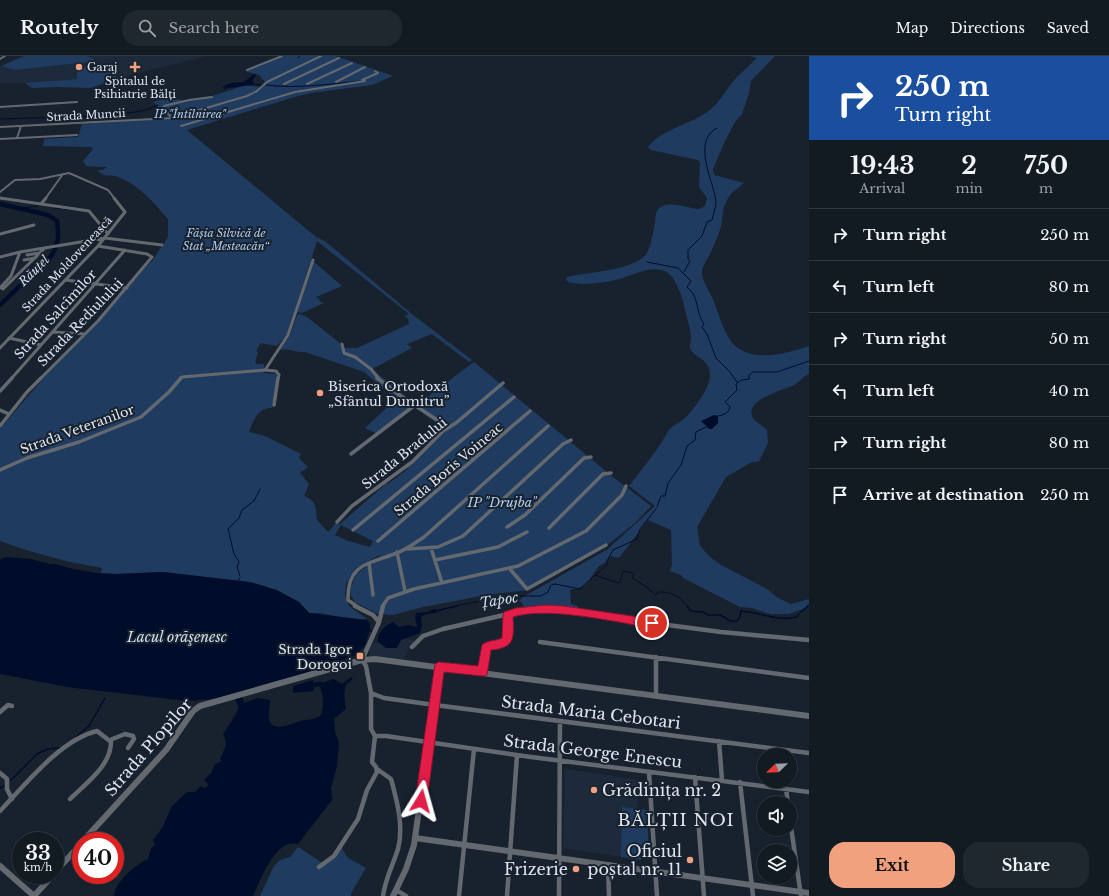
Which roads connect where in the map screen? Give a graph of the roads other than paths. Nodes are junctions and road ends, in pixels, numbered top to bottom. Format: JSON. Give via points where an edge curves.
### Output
{"nodes":[{"id":1,"x":5,"y":56,"type":"edge"},
{"id":2,"x":282,"y":56,"type":"edge"},
{"id":3,"x":321,"y":56,"type":"edge"},
{"id":4,"x":339,"y":58,"type":"dead end"},
{"id":5,"x":0,"y":59,"type":"edge"},
{"id":6,"x":352,"y":62,"type":"dead end"},
{"id":7,"x":365,"y":67,"type":"dead end"},
{"id":8,"x":247,"y":70,"type":"dead end"},
{"id":9,"x":375,"y":71,"type":"dead end"},
{"id":10,"x":336,"y":82,"type":"dead end"},
{"id":11,"x":284,"y":84,"type":"dead end"},
{"id":12,"x":307,"y":84,"type":"dead end"},
{"id":13,"x":212,"y":97,"type":"dead end"},
{"id":14,"x":77,"y":102,"type":"dead end"},
{"id":15,"x":0,"y":107,"type":"edge"},
{"id":16,"x":172,"y":118,"type":"junction"},
{"id":17,"x":21,"y":126,"type":"junction"},
{"id":18,"x":181,"y":126,"type":"dead end"},
{"id":19,"x":0,"y":127,"type":"edge"},
{"id":20,"x":77,"y":135,"type":"dead end"},
{"id":21,"x":17,"y":138,"type":"junction"},
{"id":22,"x":0,"y":139,"type":"edge"},
{"id":23,"x":63,"y":174,"type":"junction"},
{"id":24,"x":0,"y":192,"type":"edge"},
{"id":25,"x":0,"y":198,"type":"edge"},
{"id":26,"x":41,"y":204,"type":"junction"},
{"id":27,"x":34,"y":225,"type":"dead end"},
{"id":28,"x":0,"y":234,"type":"edge"},
{"id":29,"x":108,"y":234,"type":"junction"},
{"id":30,"x":104,"y":238,"type":"junction"},
{"id":31,"x":162,"y":245,"type":"dead end"},
{"id":32,"x":98,"y":246,"type":"junction"},
{"id":33,"x":45,"y":248,"type":"junction"},
{"id":34,"x":125,"y":250,"type":"junction"},
{"id":35,"x":20,"y":252,"type":"junction"},
{"id":36,"x":40,"y":253,"type":"junction"},
{"id":37,"x":27,"y":255,"type":"dead end"},
{"id":38,"x":0,"y":257,"type":"edge"},
{"id":39,"x":36,"y":258,"type":"junction"},
{"id":40,"x":24,"y":260,"type":"dead end"},
{"id":41,"x":312,"y":260,"type":"dead end"},
{"id":42,"x":66,"y":280,"type":"junction"},
{"id":43,"x":96,"y":284,"type":"junction"},
{"id":44,"x":127,"y":288,"type":"junction"},
{"id":45,"x":2,"y":289,"type":"edge"},
{"id":46,"x":53,"y":332,"type":"junction"},
{"id":47,"x":85,"y":334,"type":"junction"},
{"id":48,"x":9,"y":338,"type":"junction"},
{"id":49,"x":342,"y":344,"type":"dead end"},
{"id":50,"x":41,"y":345,"type":"junction"},
{"id":51,"x":0,"y":348,"type":"edge"},
{"id":52,"x":265,"y":370,"type":"junction"},
{"id":53,"x":503,"y":383,"type":"dead end"},
{"id":54,"x":0,"y":391,"type":"edge"},
{"id":55,"x":514,"y":396,"type":"dead end"},
{"id":56,"x":274,"y":405,"type":"dead end"},
{"id":57,"x":414,"y":405,"type":"junction"},
{"id":58,"x":0,"y":410,"type":"edge"},
{"id":59,"x":530,"y":411,"type":"dead end"},
{"id":60,"x":9,"y":414,"type":"junction"},
{"id":61,"x":0,"y":426,"type":"edge"},
{"id":62,"x":548,"y":426,"type":"dead end"},
{"id":63,"x":448,"y":427,"type":"junction"},
{"id":64,"x":571,"y":440,"type":"dead end"},
{"id":65,"x":351,"y":454,"type":"dead end"},
{"id":66,"x":591,"y":457,"type":"dead end"},
{"id":67,"x":0,"y":470,"type":"edge"},
{"id":68,"x":611,"y":474,"type":"dead end"},
{"id":69,"x":626,"y":486,"type":"dead end"},
{"id":70,"x":338,"y":522,"type":"dead end"},
{"id":71,"x":507,"y":527,"type":"dead end"},
{"id":72,"x":549,"y":528,"type":"dead end"},
{"id":73,"x":353,"y":530,"type":"dead end"},
{"id":74,"x":527,"y":532,"type":"dead end"},
{"id":75,"x":378,"y":541,"type":"dead end"},
{"id":76,"x":606,"y":545,"type":"dead end"},
{"id":77,"x":431,"y":548,"type":"junction"},
{"id":78,"x":406,"y":549,"type":"junction"},
{"id":79,"x":397,"y":552,"type":"junction"},
{"id":80,"x":435,"y":560,"type":"junction"},
{"id":81,"x":369,"y":563,"type":"junction"},
{"id":82,"x":510,"y":569,"type":"junction"},
{"id":83,"x":442,"y":583,"type":"junction"},
{"id":84,"x":406,"y":591,"type":"junction"},
{"id":85,"x":373,"y":595,"type":"dead end"},
{"id":86,"x":508,"y":615,"type":"junction"},
{"id":87,"x":379,"y":622,"type":"junction"},
{"id":88,"x":809,"y":640,"type":"edge"},
{"id":89,"x":540,"y":642,"type":"dead end"},
{"id":90,"x":412,"y":647,"type":"dead end"},
{"id":91,"x":656,"y":657,"type":"junction"},
{"id":92,"x":362,"y":660,"type":"junction"},
{"id":93,"x":439,"y":667,"type":"junction"},
{"id":94,"x":483,"y":672,"type":"junction"},
{"id":95,"x":809,"y":678,"type":"edge"},
{"id":96,"x":371,"y":693,"type":"junction"},
{"id":97,"x":656,"y":695,"type":"junction"},
{"id":98,"x":434,"y":705,"type":"junction"},
{"id":99,"x":12,"y":706,"type":"dead end"},
{"id":100,"x":0,"y":712,"type":"edge"},
{"id":101,"x":809,"y":716,"type":"edge"},
{"id":102,"x":560,"y":721,"type":"junction"},
{"id":103,"x":375,"y":736,"type":"junction"},
{"id":104,"x":110,"y":740,"type":"junction"},
{"id":105,"x":719,"y":741,"type":"junction"},
{"id":106,"x":430,"y":743,"type":"junction"},
{"id":107,"x":128,"y":748,"type":"dead end"},
{"id":108,"x":474,"y":749,"type":"junction"},
{"id":109,"x":809,"y":753,"type":"edge"},
{"id":110,"x":517,"y":755,"type":"junction"},
{"id":111,"x":560,"y":761,"type":"junction"},
{"id":112,"x":377,"y":769,"type":"junction"},
{"id":113,"x":649,"y":772,"type":"junction"},
{"id":114,"x":0,"y":773,"type":"edge"},
{"id":115,"x":695,"y":777,"type":"junction"},
{"id":116,"x":722,"y":780,"type":"junction"},
{"id":117,"x":740,"y":782,"type":"junction"},
{"id":118,"x":786,"y":789,"type":"junction"},
{"id":119,"x":809,"y":792,"type":"edge"},
{"id":120,"x":787,"y":796,"type":"edge"},
{"id":121,"x":70,"y":798,"type":"dead end"},
{"id":122,"x":12,"y":799,"type":"junction"},
{"id":123,"x":0,"y":811,"type":"edge"},
{"id":124,"x":92,"y":832,"type":"edge"},
{"id":125,"x":792,"y":836,"type":"edge"},
{"id":126,"x":415,"y":838,"type":"junction"},
{"id":127,"x":464,"y":844,"type":"junction"},
{"id":128,"x":510,"y":850,"type":"junction"},
{"id":129,"x":72,"y":854,"type":"edge"},
{"id":130,"x":558,"y":857,"type":"junction"},
{"id":131,"x":64,"y":862,"type":"edge"},
{"id":132,"x":608,"y":865,"type":"junction"},
{"id":133,"x":0,"y":866,"type":"edge"},
{"id":134,"x":319,"y":867,"type":"dead end"},
{"id":135,"x":656,"y":871,"type":"junction"},
{"id":136,"x":702,"y":878,"type":"junction"},
{"id":137,"x":45,"y":884,"type":"edge"},
{"id":138,"x":752,"y":885,"type":"junction"},
{"id":139,"x":396,"y":890,"type":"junction"},
{"id":140,"x":809,"y":893,"type":"edge"},
{"id":141,"x":800,"y":894,"type":"edge"},
{"id":142,"x":34,"y":896,"type":"edge"},
{"id":143,"x":383,"y":896,"type":"edge"},
{"id":144,"x":393,"y":896,"type":"edge"},
{"id":145,"x":406,"y":896,"type":"edge"},
{"id":146,"x":459,"y":896,"type":"edge"},
{"id":147,"x":507,"y":896,"type":"edge"},
{"id":148,"x":559,"y":896,"type":"edge"},
{"id":149,"x":609,"y":896,"type":"edge"},
{"id":150,"x":658,"y":896,"type":"edge"},
{"id":151,"x":704,"y":896,"type":"edge"},
{"id":152,"x":753,"y":896,"type":"edge"}],
"edges":[{"from":1,"to":5,"type":"street"},
{"from":2,"to":8,"type":"street"},
{"from":3,"to":16,"type":"street","name":"Strada Muncii","via":[[267,82],[251,94]]},
{"from":4,"to":11,"type":"street"},
{"from":6,"to":12,"type":"street"},
{"from":7,"to":10,"type":"street"},
{"from":9,"to":18,"type":"street","via":[[378,72],[364,80],[295,92]]},
{"from":13,"to":16,"type":"street","via":[[164,106]]},
{"from":14,"to":15,"type":"street"},
{"from":16,"to":17,"type":"street","name":"Strada Muncii"},
{"from":17,"to":19,"type":"street","name":"Strada Muncii"},
{"from":17,"to":21,"type":"street"},
{"from":20,"to":21,"type":"street"},
{"from":21,"to":22,"type":"street"},
{"from":23,"to":24,"type":"street","name":"Strada Moldovenească","via":[[40,179],[15,180]]},
{"from":23,"to":26,"type":"street"},
{"from":23,"to":29,"type":"street","name":"Strada Moldovenească","via":[[71,174],[102,186],[116,198],[125,214]]},
{"from":25,"to":26,"type":"street"},
{"from":26,"to":29,"type":"street","via":[[90,211]]},
{"from":27,"to":28,"type":"street"},
{"from":29,"to":30,"type":"street","name":"Strada Moldovenească"},
{"from":30,"to":31,"type":"street"},
{"from":30,"to":32,"type":"street","name":"Strada Moldovenească"},
{"from":30,"to":33,"type":"street"},
{"from":32,"to":34,"type":"street","name":"Strada Rediulului"},
{"from":32,"to":42,"type":"street","name":"Strada Moldovenească"},
{"from":33,"to":35,"type":"street"},
{"from":33,"to":36,"type":"street"},
{"from":34,"to":43,"type":"street","name":"Strada Salcîmilor"},
{"from":34,"to":44,"type":"street","name":"Strada Rediulului","via":[[149,254],[152,257]]},
{"from":35,"to":38,"type":"street"},
{"from":35,"to":45,"type":"street","via":[[13,273]]},
{"from":36,"to":37,"type":"street"},
{"from":36,"to":39,"type":"street"},
{"from":39,"to":40,"type":"street"},
{"from":39,"to":45,"type":"street"},
{"from":41,"to":52,"type":"street","via":[[288,335]]},
{"from":42,"to":43,"type":"street"},
{"from":42,"to":48,"type":"street","name":"Strada Moldovenească"},
{"from":43,"to":44,"type":"street"},
{"from":43,"to":46,"type":"street","name":"Strada Salcîmilor"},
{"from":44,"to":47,"type":"street","name":"Strada Rediulului"},
{"from":46,"to":47,"type":"street"},
{"from":46,"to":50,"type":"street","name":"Strada Salcîmilor"},
{"from":47,"to":60,"type":"street","name":"Strada Rediulului","via":[[27,392]]},
{"from":48,"to":50,"type":"street"},
{"from":48,"to":51,"type":"street","name":"Strada Moldovenească"},
{"from":49,"to":57,"type":"street","via":[[344,353],[355,357],[371,369],[376,377]]},
{"from":50,"to":54,"type":"street","name":"Strada Salcîmilor"},
{"from":52,"to":56,"type":"street","via":[[279,374]]},
{"from":52,"to":67,"type":"street","name":"Strada Veteranilor","via":[[182,377],[141,417]]},
{"from":53,"to":63,"type":"street","name":"Strada Bradului"},
{"from":55,"to":73,"type":"street"},
{"from":57,"to":63,"type":"street"},
{"from":57,"to":65,"type":"street"},
{"from":58,"to":60,"type":"street"},
{"from":59,"to":75,"type":"street","name":"Strada Boris Voineac"},
{"from":60,"to":61,"type":"street","name":"Strada Rediulului"},
{"from":62,"to":78,"type":"street","via":[[434,528]]},
{"from":63,"to":70,"type":"street","name":"Strada Bradului","via":[[414,461],[346,511]]},
{"from":64,"to":77,"type":"street","via":[[563,444],[464,536]]},
{"from":66,"to":71,"type":"street","via":[[584,458],[525,515]]},
{"from":68,"to":72,"type":"street","via":[[603,474]]},
{"from":69,"to":82,"type":"street","via":[[622,495],[584,533]]},
{"from":74,"to":80,"type":"street","via":[[498,546]]},
{"from":76,"to":82,"type":"street","via":[[527,589]]},
{"from":77,"to":78,"type":"street"},
{"from":77,"to":80,"type":"street"},
{"from":78,"to":79,"type":"street"},
{"from":79,"to":81,"type":"street"},
{"from":79,"to":84,"type":"street"},
{"from":80,"to":83,"type":"street"},
{"from":81,"to":85,"type":"street"},
{"from":81,"to":87,"type":"street","via":[[353,574],[348,583],[347,595],[352,605],[374,615]]},
{"from":82,"to":83,"type":"street"},
{"from":83,"to":84,"type":"street"},
{"from":84,"to":87,"type":"street","via":[[385,601]]},
{"from":86,"to":88,"type":"street","via":[[532,610],[564,610],[721,632]]},
{"from":86,"to":90,"type":"street","via":[[438,631],[420,638]]},
{"from":86,"to":94,"type":"street","via":[[508,639],[501,644],[487,647]]},
{"from":87,"to":92,"type":"street"},
{"from":89,"to":91,"type":"street"},
{"from":91,"to":95,"type":"street"},
{"from":91,"to":97,"type":"street"},
{"from":92,"to":93,"type":"street","name":"Strada Plopilor","via":[[375,659]]},
{"from":92,"to":96,"type":"street","via":[[366,666]]},
{"from":92,"to":124,"type":"street","name":"Strada Plopilor","via":[[200,706],[193,711],[166,750]]},
{"from":93,"to":94,"type":"street","name":"Strada Plopilor"},
{"from":93,"to":98,"type":"street"},
{"from":94,"to":97,"type":"street","name":"Strada Plopilor"},
{"from":96,"to":98,"type":"street","name":"Strada Maria Cebotari","via":[[384,698]]},
{"from":96,"to":103,"type":"street","via":[[371,729]]},
{"from":97,"to":101,"type":"street","name":"Strada Plopilor"},
{"from":98,"to":102,"type":"street","name":"Strada Maria Cebotari"},
{"from":98,"to":106,"type":"street"},
{"from":99,"to":100,"type":"street"},
{"from":102,"to":105,"type":"street","name":"Strada Maria Cebotari"},
{"from":102,"to":111,"type":"street"},
{"from":103,"to":106,"type":"street","name":"Strada George Enescu"},
{"from":103,"to":112,"type":"street","via":[[372,762]]},
{"from":104,"to":107,"type":"street","via":[[125,734],[133,736],[134,739]]},
{"from":104,"to":121,"type":"street","via":[[112,746],[104,764]]},
{"from":104,"to":122,"type":"street","via":[[95,731],[76,740]]},
{"from":105,"to":109,"type":"street","name":"Strada Maria Cebotari"},
{"from":105,"to":116,"type":"street"},
{"from":106,"to":108,"type":"street","name":"Strada George Enescu"},
{"from":106,"to":126,"type":"street"},
{"from":108,"to":110,"type":"street","name":"Strada George Enescu"},
{"from":108,"to":127,"type":"street"},
{"from":110,"to":111,"type":"street","name":"Strada George Enescu"},
{"from":110,"to":128,"type":"street"},
{"from":111,"to":113,"type":"street","name":"Strada George Enescu"},
{"from":111,"to":130,"type":"street"},
{"from":112,"to":134,"type":"street","via":[[367,790],[360,815],[334,856]]},
{"from":112,"to":143,"type":"street","via":[[391,779],[400,832],[399,844],[384,884]]},
{"from":113,"to":115,"type":"street","name":"Strada George Enescu"},
{"from":113,"to":135,"type":"street"},
{"from":114,"to":122,"type":"street","via":[[7,779],[7,788]]},
{"from":115,"to":116,"type":"street","name":"Strada George Enescu"},
{"from":115,"to":136,"type":"street"},
{"from":116,"to":117,"type":"street","name":"Strada George Enescu"},
{"from":117,"to":118,"type":"street","name":"Strada George Enescu"},
{"from":117,"to":138,"type":"street"},
{"from":118,"to":119,"type":"street","name":"Strada George Enescu"},
{"from":118,"to":120,"type":"street"},
{"from":122,"to":123,"type":"street"},
{"from":125,"to":141,"type":"street"},
{"from":126,"to":127,"type":"street"},
{"from":126,"to":139,"type":"street","via":[[410,860]]},
{"from":127,"to":128,"type":"street"},
{"from":127,"to":146,"type":"street"},
{"from":128,"to":130,"type":"street"},
{"from":128,"to":147,"type":"street"},
{"from":129,"to":131,"type":"street"},
{"from":130,"to":132,"type":"street"},
{"from":130,"to":148,"type":"street"},
{"from":132,"to":135,"type":"street"},
{"from":132,"to":149,"type":"street"},
{"from":133,"to":142,"type":"street"},
{"from":135,"to":136,"type":"street"},
{"from":135,"to":150,"type":"street"},
{"from":136,"to":138,"type":"street"},
{"from":136,"to":151,"type":"street"},
{"from":137,"to":142,"type":"street"},
{"from":138,"to":141,"type":"street"},
{"from":138,"to":152,"type":"street"},
{"from":139,"to":144,"type":"street"},
{"from":139,"to":145,"type":"street"},
{"from":140,"to":141,"type":"street"}]}
